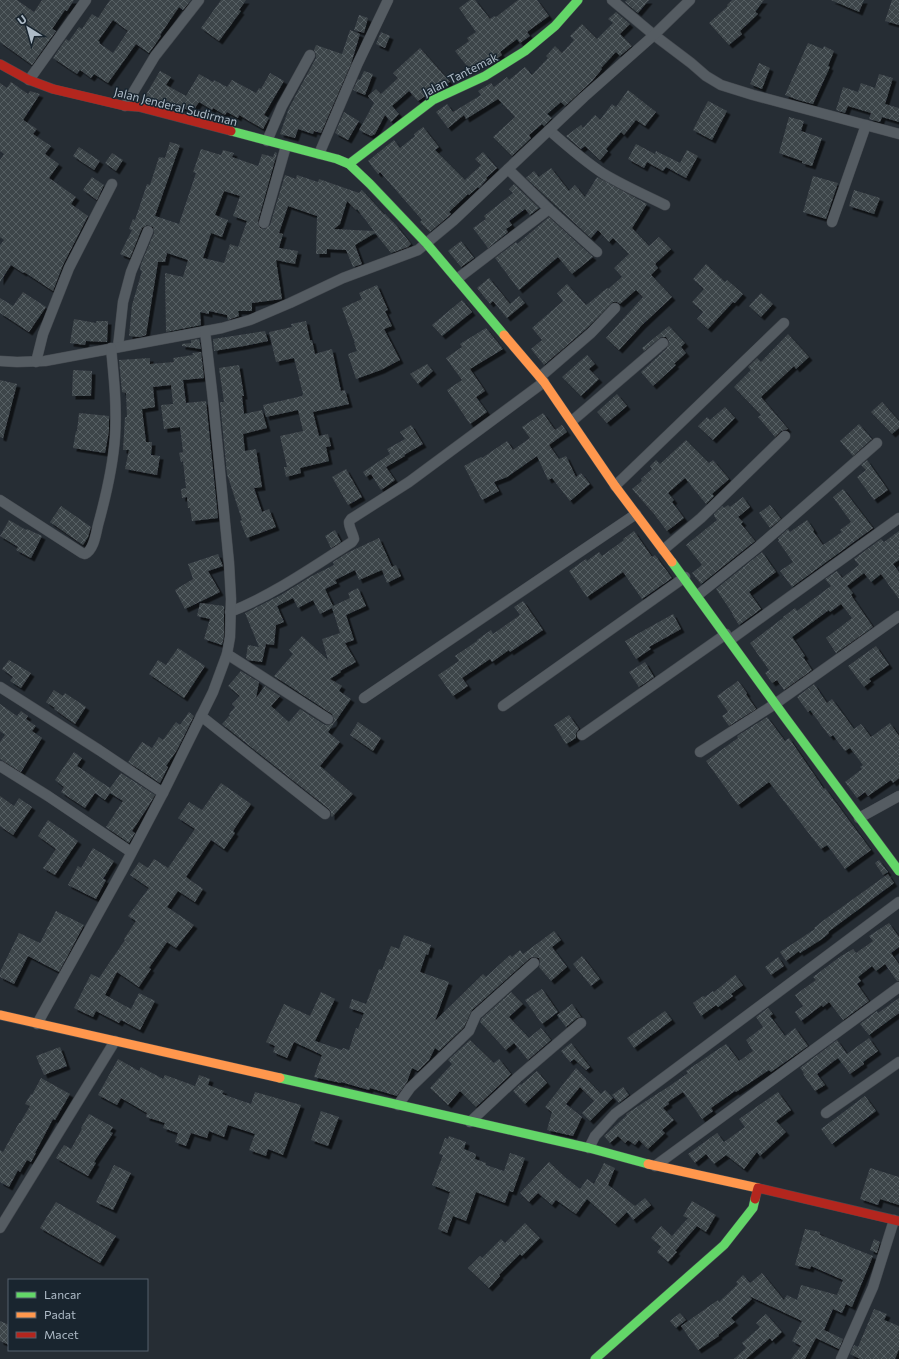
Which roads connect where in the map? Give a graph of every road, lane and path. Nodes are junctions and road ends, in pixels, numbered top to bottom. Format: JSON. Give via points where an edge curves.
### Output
{"nodes":[{"id":1,"x":86,"y":0,"type":"edge"},
{"id":2,"x":199,"y":0,"type":"edge"},
{"id":3,"x":388,"y":0,"type":"edge"},
{"id":4,"x":578,"y":0,"type":"edge"},
{"id":5,"x":612,"y":0,"type":"edge"},
{"id":6,"x":690,"y":0,"type":"edge"},
{"id":7,"x":654,"y":35,"type":"junction"},
{"id":8,"x":310,"y":55,"type":"dead end"},
{"id":9,"x":0,"y":64,"type":"edge"},
{"id":10,"x":29,"y":80,"type":"junction"},
{"id":11,"x":125,"y":106,"type":"junction"},
{"id":12,"x":866,"y":125,"type":"junction"},
{"id":13,"x":548,"y":130,"type":"junction"},
{"id":14,"x":899,"y":134,"type":"edge"},
{"id":15,"x":267,"y":142,"type":"junction"},
{"id":16,"x":286,"y":146,"type":"junction"},
{"id":17,"x":319,"y":154,"type":"junction"},
{"id":18,"x":349,"y":164,"type":"junction"},
{"id":19,"x":508,"y":169,"type":"junction"},
{"id":20,"x":112,"y":184,"type":"dead end"},
{"id":21,"x":665,"y":205,"type":"dead end"},
{"id":22,"x":549,"y":209,"type":"junction"},
{"id":23,"x":832,"y":222,"type":"dead end"},
{"id":24,"x":264,"y":223,"type":"dead end"},
{"id":25,"x":148,"y":231,"type":"dead end"},
{"id":26,"x":427,"y":244,"type":"junction"},
{"id":27,"x":597,"y":252,"type":"dead end"},
{"id":28,"x":457,"y":279,"type":"junction"},
{"id":29,"x":616,"y":308,"type":"dead end"},
{"id":30,"x":784,"y":323,"type":"dead end"},
{"id":31,"x":205,"y":331,"type":"junction"},
{"id":32,"x":663,"y":343,"type":"dead end"},
{"id":33,"x":114,"y":348,"type":"junction"},
{"id":34,"x":0,"y":361,"type":"edge"},
{"id":35,"x":36,"y":362,"type":"junction"},
{"id":36,"x":542,"y":379,"type":"junction"},
{"id":37,"x":572,"y":421,"type":"junction"},
{"id":38,"x":785,"y":436,"type":"dead end"},
{"id":39,"x":877,"y":442,"type":"dead end"},
{"id":40,"x":615,"y":486,"type":"junction"},
{"id":41,"x":0,"y":500,"type":"edge"},
{"id":42,"x":636,"y":514,"type":"junction"},
{"id":43,"x":899,"y":518,"type":"edge"},
{"id":44,"x":663,"y":550,"type":"junction"},
{"id":45,"x":684,"y":577,"type":"junction"},
{"id":46,"x":698,"y":596,"type":"junction"},
{"id":47,"x":230,"y":612,"type":"junction"},
{"id":48,"x":899,"y":616,"type":"edge"},
{"id":49,"x":728,"y":637,"type":"junction"},
{"id":50,"x":228,"y":654,"type":"junction"},
{"id":51,"x":0,"y":687,"type":"edge"},
{"id":52,"x":364,"y":698,"type":"dead end"},
{"id":53,"x":775,"y":704,"type":"junction"},
{"id":54,"x":503,"y":706,"type":"dead end"},
{"id":55,"x":201,"y":716,"type":"junction"},
{"id":56,"x":328,"y":719,"type":"dead end"},
{"id":57,"x":582,"y":735,"type":"dead end"},
{"id":58,"x":700,"y":752,"type":"dead end"},
{"id":59,"x":0,"y":766,"type":"edge"},
{"id":60,"x":163,"y":793,"type":"junction"},
{"id":61,"x":899,"y":796,"type":"edge"},
{"id":62,"x":325,"y":814,"type":"dead end"},
{"id":63,"x":860,"y":818,"type":"junction"},
{"id":64,"x":131,"y":852,"type":"junction"},
{"id":65,"x":899,"y":871,"type":"edge"},
{"id":66,"x":899,"y":902,"type":"edge"},
{"id":67,"x":534,"y":963,"type":"dead end"},
{"id":68,"x":899,"y":987,"type":"edge"},
{"id":69,"x":0,"y":1015,"type":"edge"},
{"id":70,"x":580,"y":1023,"type":"dead end"},
{"id":71,"x":37,"y":1024,"type":"junction"},
{"id":72,"x":115,"y":1041,"type":"junction"},
{"id":73,"x":899,"y":1062,"type":"edge"},
{"id":74,"x":398,"y":1105,"type":"junction"},
{"id":75,"x":826,"y":1113,"type":"dead end"},
{"id":76,"x":470,"y":1122,"type":"junction"},
{"id":77,"x":589,"y":1148,"type":"junction"},
{"id":78,"x":655,"y":1166,"type":"junction"},
{"id":79,"x":758,"y":1188,"type":"junction"},
{"id":80,"x":896,"y":1221,"type":"edge"},
{"id":81,"x":0,"y":1228,"type":"edge"},
{"id":82,"x":595,"y":1359,"type":"edge"},
{"id":83,"x":842,"y":1359,"type":"edge"}],
"edges":[{"from":1,"to":10,"type":"street"},
{"from":2,"to":11,"type":"street","via":[[155,56]]},
{"from":3,"to":17,"type":"street"},
{"from":4,"to":18,"type":"main road","name":"Jalan Tantemak","via":[[555,26],[525,51],[491,72],[433,100]]},
{"from":5,"to":7,"type":"street"},
{"from":6,"to":7,"type":"street"},
{"from":7,"to":12,"type":"street","via":[[721,85]]},
{"from":7,"to":13,"type":"street"},
{"from":8,"to":15,"type":"street","via":[[282,106]]},
{"from":9,"to":10,"type":"main road","name":"Jalan Jenderal Sudirman"},
{"from":10,"to":11,"type":"main road","name":"Jalan Jenderal Sudirman","via":[[54,89]]},
{"from":11,"to":15,"type":"main road","name":"Jalan Jenderal Sudirman"},
{"from":12,"to":14,"type":"street"},
{"from":12,"to":23,"type":"street"},
{"from":13,"to":19,"type":"street"},
{"from":13,"to":21,"type":"street","via":[[604,174]]},
{"from":15,"to":16,"type":"main road","name":"Jalan Jenderal Sudirman"},
{"from":16,"to":17,"type":"main road","name":"Jalan Jenderal Sudirman"},
{"from":16,"to":24,"type":"street"},
{"from":17,"to":18,"type":"main road","name":"Jalan Jenderal Sudirman"},
{"from":18,"to":26,"type":"main road"},
{"from":19,"to":22,"type":"street"},
{"from":19,"to":26,"type":"street"},
{"from":20,"to":35,"type":"street","via":[[69,268],[43,334]]},
{"from":22,"to":27,"type":"street"},
{"from":22,"to":28,"type":"street"},
{"from":25,"to":33,"type":"street","via":[[131,272]]},
{"from":26,"to":28,"type":"main road"},
{"from":26,"to":31,"type":"street","via":[[408,255],[351,275],[263,315]]},
{"from":28,"to":36,"type":"main road"},
{"from":29,"to":36,"type":"street"},
{"from":30,"to":40,"type":"street"},
{"from":31,"to":33,"type":"street"},
{"from":31,"to":47,"type":"street","via":[[229,563]]},
{"from":32,"to":37,"type":"street"},
{"from":33,"to":35,"type":"street"},
{"from":33,"to":41,"type":"street","via":[[115,438],[102,511],[89,552],[82,553]]},
{"from":34,"to":35,"type":"street"},
{"from":36,"to":37,"type":"main road"},
{"from":36,"to":47,"type":"street","via":[[408,482],[351,519],[349,526],[354,535],[352,542],[280,587]]},
{"from":37,"to":40,"type":"main road"},
{"from":38,"to":44,"type":"street","via":[[701,518]]},
{"from":39,"to":46,"type":"street"},
{"from":40,"to":42,"type":"main road"},
{"from":42,"to":44,"type":"main road"},
{"from":42,"to":52,"type":"street"},
{"from":43,"to":49,"type":"street"},
{"from":44,"to":45,"type":"main road"},
{"from":45,"to":46,"type":"main road"},
{"from":45,"to":54,"type":"street"},
{"from":46,"to":49,"type":"main road"},
{"from":47,"to":50,"type":"street"},
{"from":48,"to":53,"type":"street"},
{"from":49,"to":53,"type":"main road"},
{"from":49,"to":57,"type":"street"},
{"from":50,"to":55,"type":"street"},
{"from":50,"to":56,"type":"street"},
{"from":51,"to":60,"type":"street"},
{"from":53,"to":58,"type":"street"},
{"from":53,"to":63,"type":"main road"},
{"from":55,"to":60,"type":"street"},
{"from":55,"to":62,"type":"street"},
{"from":59,"to":64,"type":"street"},
{"from":60,"to":64,"type":"street"},
{"from":61,"to":63,"type":"street"},
{"from":63,"to":65,"type":"main road"},
{"from":64,"to":71,"type":"street"},
{"from":66,"to":77,"type":"street","via":[[615,1114],[595,1136]]},
{"from":67,"to":74,"type":"street","via":[[476,1015],[469,1031],[410,1088]]},
{"from":68,"to":78,"type":"street"},
{"from":69,"to":71,"type":"main road"},
{"from":70,"to":76,"type":"street"},
{"from":71,"to":72,"type":"main road"},
{"from":72,"to":74,"type":"main road"},
{"from":72,"to":81,"type":"street"},
{"from":73,"to":75,"type":"street"},
{"from":74,"to":76,"type":"main road"},
{"from":76,"to":77,"type":"main road"},
{"from":77,"to":78,"type":"main road"},
{"from":78,"to":79,"type":"main road"},
{"from":79,"to":80,"type":"main road"},
{"from":79,"to":82,"type":"main road","via":[[753,1208],[724,1245]]},
{"from":80,"to":83,"type":"street","via":[[873,1286]]}]}
